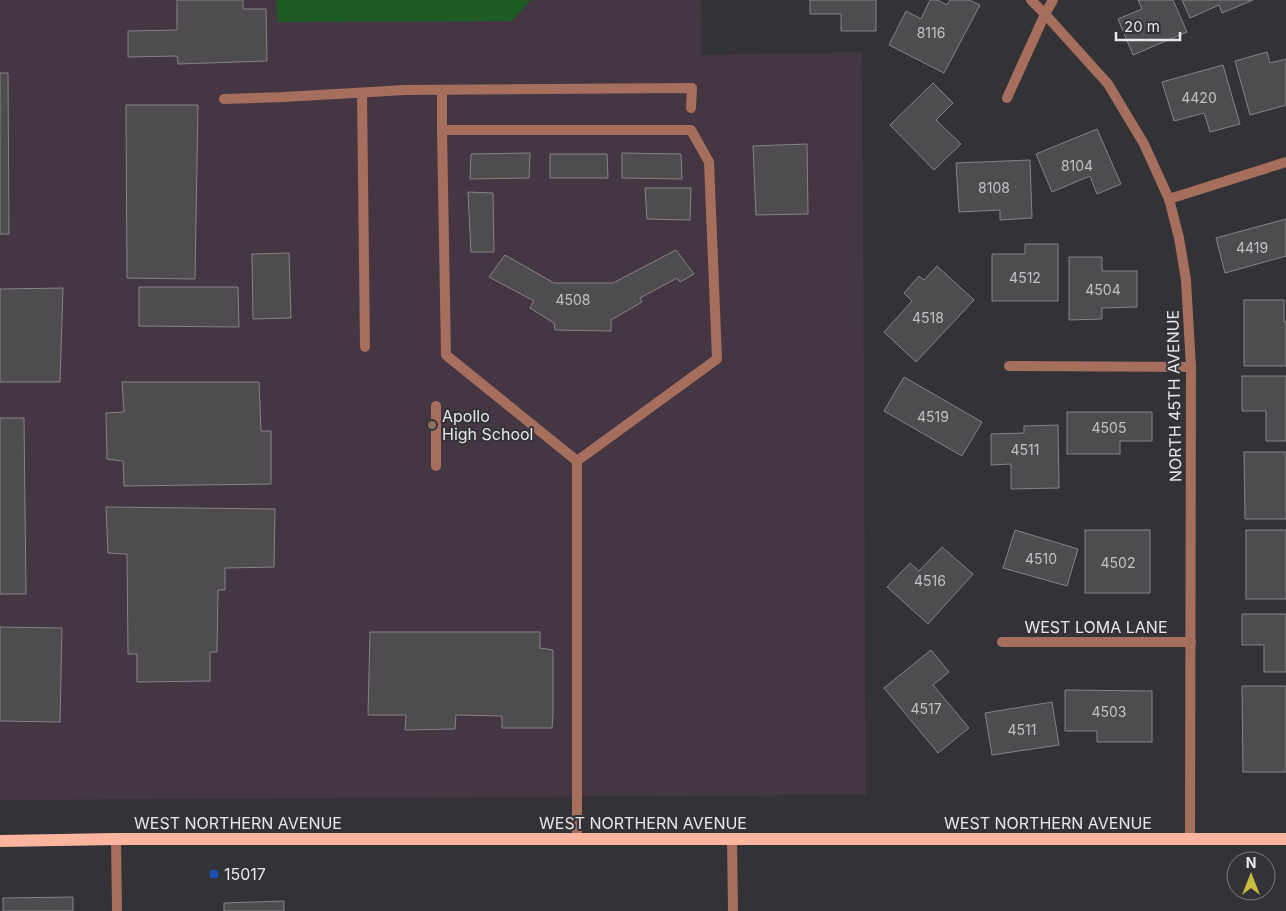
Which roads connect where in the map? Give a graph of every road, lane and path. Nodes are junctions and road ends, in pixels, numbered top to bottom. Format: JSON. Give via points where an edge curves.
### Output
{"nodes":[{"id":1,"x":1031,"y":0,"type":"edge"},
{"id":2,"x":1053,"y":0,"type":"edge"},
{"id":3,"x":1045,"y":14,"type":"junction"},
{"id":4,"x":442,"y":90,"type":"junction"},
{"id":5,"x":362,"y":93,"type":"junction"},
{"id":6,"x":1007,"y":98,"type":"dead end"},
{"id":7,"x":224,"y":99,"type":"dead end"},
{"id":8,"x":691,"y":108,"type":"dead end"},
{"id":9,"x":442,"y":130,"type":"junction"},
{"id":10,"x":1286,"y":162,"type":"edge"},
{"id":11,"x":1169,"y":199,"type":"junction"},
{"id":12,"x":365,"y":347,"type":"dead end"},
{"id":13,"x":1009,"y":366,"type":"dead end"},
{"id":14,"x":1191,"y":368,"type":"junction"},
{"id":15,"x":436,"y":406,"type":"dead end"},
{"id":16,"x":577,"y":460,"type":"junction"},
{"id":17,"x":436,"y":466,"type":"dead end"},
{"id":18,"x":1002,"y":642,"type":"dead end"},
{"id":19,"x":1191,"y":642,"type":"junction"},
{"id":20,"x":116,"y":839,"type":"junction"},
{"id":21,"x":732,"y":839,"type":"junction"},
{"id":22,"x":1190,"y":839,"type":"junction"},
{"id":23,"x":1286,"y":839,"type":"edge"},
{"id":24,"x":0,"y":840,"type":"edge"},
{"id":25,"x":576,"y":840,"type":"junction"},
{"id":26,"x":116,"y":911,"type":"edge"},
{"id":27,"x":733,"y":911,"type":"edge"}],
"edges":[{"from":1,"to":3,"type":"street","name":"NORTH 45TH AVENUE"},
{"from":2,"to":3,"type":"street"},
{"from":3,"to":6,"type":"street"},
{"from":3,"to":11,"type":"street","name":"NORTH 45TH AVENUE","via":[[1108,84],[1144,144]]},
{"from":4,"to":5,"type":"street"},
{"from":4,"to":8,"type":"street","via":[[692,88]]},
{"from":4,"to":9,"type":"street"},
{"from":5,"to":7,"type":"street"},
{"from":5,"to":12,"type":"street"},
{"from":9,"to":16,"type":"street","via":[[446,355]]},
{"from":9,"to":16,"type":"street","via":[[691,130],[710,162],[717,359]]},
{"from":10,"to":11,"type":"street"},
{"from":11,"to":14,"type":"street","name":"NORTH 45TH AVENUE","via":[[1186,280]]},
{"from":13,"to":14,"type":"street"},
{"from":14,"to":19,"type":"street","name":"NORTH 45TH AVENUE"},
{"from":15,"to":17,"type":"street"},
{"from":16,"to":25,"type":"street"},
{"from":18,"to":19,"type":"street","name":"WEST LOMA LANE"},
{"from":19,"to":22,"type":"street","name":"NORTH 45TH AVENUE"},
{"from":20,"to":24,"type":"main road","name":"WEST NORTHERN AVENUE"},
{"from":20,"to":25,"type":"main road","name":"WEST NORTHERN AVENUE"},
{"from":20,"to":26,"type":"street"},
{"from":21,"to":22,"type":"main road","name":"WEST NORTHERN AVENUE"},
{"from":21,"to":25,"type":"main road","name":"WEST NORTHERN AVENUE"},
{"from":21,"to":27,"type":"street"},
{"from":22,"to":23,"type":"main road","name":"WEST NORTHERN AVENUE"}]}
